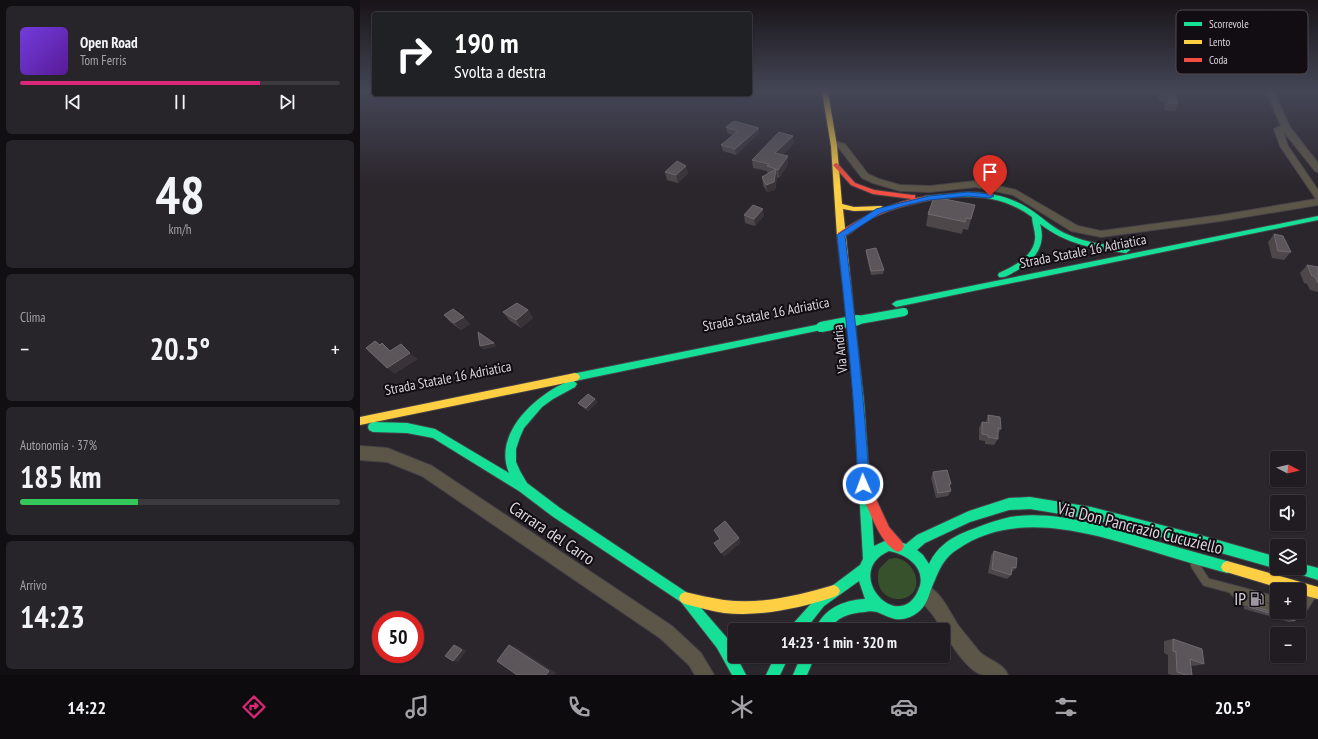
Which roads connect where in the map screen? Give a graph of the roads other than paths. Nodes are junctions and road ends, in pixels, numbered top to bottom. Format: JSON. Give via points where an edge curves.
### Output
{"nodes":[{"id":1,"x":830,"y":124,"type":"edge"},
{"id":2,"x":1284,"y":124,"type":"edge"},
{"id":3,"x":1286,"y":128,"type":"junction"},
{"id":4,"x":834,"y":144,"type":"junction"},
{"id":5,"x":836,"y":165,"type":"junction"},
{"id":6,"x":1318,"y":169,"type":"edge"},
{"id":7,"x":1318,"y":197,"type":"edge"},
{"id":8,"x":901,"y":200,"type":"junction"},
{"id":9,"x":1318,"y":202,"type":"edge"},
{"id":10,"x":839,"y":206,"type":"junction"},
{"id":11,"x":1035,"y":218,"type":"junction"},
{"id":12,"x":1318,"y":218,"type":"edge"},
{"id":13,"x":841,"y":235,"type":"junction"},
{"id":14,"x":1149,"y":252,"type":"junction"},
{"id":15,"x":979,"y":286,"type":"junction"},
{"id":16,"x":907,"y":311,"type":"dead end"},
{"id":17,"x":811,"y":319,"type":"dead end"},
{"id":18,"x":657,"y":360,"type":"junction"},
{"id":19,"x":360,"y":421,"type":"edge"},
{"id":20,"x":360,"y":428,"type":"edge"},
{"id":21,"x":360,"y":453,"type":"edge"},
{"id":22,"x":863,"y":484,"type":"junction"},
{"id":23,"x":523,"y":487,"type":"junction"},
{"id":24,"x":898,"y":546,"type":"junction"},
{"id":25,"x":909,"y":549,"type":"junction"},
{"id":26,"x":1188,"y":555,"type":"junction"},
{"id":27,"x":868,"y":559,"type":"junction"},
{"id":28,"x":1270,"y":561,"type":"edge"},
{"id":29,"x":864,"y":569,"type":"junction"},
{"id":30,"x":1306,"y":571,"type":"edge"},
{"id":31,"x":1318,"y":574,"type":"edge"},
{"id":32,"x":926,"y":587,"type":"junction"},
{"id":33,"x":1232,"y":589,"type":"junction"},
{"id":34,"x":834,"y":592,"type":"junction"},
{"id":35,"x":1316,"y":592,"type":"edge"},
{"id":36,"x":685,"y":598,"type":"junction"},
{"id":37,"x":1270,"y":599,"type":"edge"},
{"id":38,"x":1306,"y":604,"type":"edge"},
{"id":39,"x":876,"y":605,"type":"junction"},
{"id":40,"x":1270,"y":608,"type":"edge"},
{"id":41,"x":802,"y":623,"type":"edge"},
{"id":42,"x":825,"y":623,"type":"edge"},
{"id":43,"x":778,"y":663,"type":"edge"},
{"id":44,"x":805,"y":663,"type":"edge"},
{"id":45,"x":705,"y":675,"type":"edge"},
{"id":46,"x":738,"y":675,"type":"edge"},
{"id":47,"x":772,"y":675,"type":"edge"},
{"id":48,"x":800,"y":675,"type":"edge"},
{"id":49,"x":999,"y":675,"type":"edge"}],
"edges":[{"from":1,"to":4,"type":"main road","name":"Via Andria"},
{"from":2,"to":3,"type":"street"},
{"from":3,"to":6,"type":"street"},
{"from":3,"to":7,"type":"street","via":[[1278,129],[1284,146]]},
{"from":4,"to":5,"type":"main road","name":"Via Andria"},
{"from":4,"to":9,"type":"street","via":[[842,146],[865,176],[876,181],[900,188],[930,189],[976,184],[1016,193],[1075,229],[1101,234]]},
{"from":5,"to":8,"type":"main road","via":[[853,184]]},
{"from":5,"to":10,"type":"main road","name":"Via Andria"},
{"from":8,"to":10,"type":"main road","via":[[859,199],[849,200]]},
{"from":8,"to":10,"type":"main road","via":[[874,209]]},
{"from":8,"to":11,"type":"main road","via":[[968,194],[990,196],[1020,206]]},
{"from":8,"to":13,"type":"main road"},
{"from":10,"to":13,"type":"main road","name":"Via Andria"},
{"from":11,"to":14,"type":"main road","via":[[1077,242],[1097,247]]},
{"from":11,"to":15,"type":"main road","via":[[1040,236],[1036,252],[1023,265]]},
{"from":12,"to":14,"type":"main road","name":"Strada Statale 16 Adriatica"},
{"from":13,"to":22,"type":"main road","name":"Via Andria","via":[[861,427]]},
{"from":14,"to":15,"type":"main road","name":"Strada Statale 16 Adriatica"},
{"from":15,"to":17,"type":"main road","name":"Strada Statale 16 Adriatica"},
{"from":16,"to":18,"type":"main road","name":"Strada Statale 16 Adriatica","bridge":true},
{"from":18,"to":19,"type":"main road","name":"Strada Statale 16 Adriatica"},
{"from":18,"to":23,"type":"main road","via":[[566,386],[538,403],[520,424],[511,445],[510,462]]},
{"from":20,"to":23,"type":"main road","via":[[407,428],[435,434]]},
{"from":21,"to":45,"type":"street","name":"Carrara del Carro","via":[[387,455],[427,471],[666,632],[695,659]]},
{"from":22,"to":24,"type":"main road","name":"Via Andria","via":[[885,531]]},
{"from":22,"to":27,"type":"main road","name":"Via Andria"},
{"from":23,"to":36,"type":"main road"},
{"from":24,"to":25,"type":"main road"},
{"from":24,"to":27,"type":"main road","via":[[889,545],[881,548]]},
{"from":25,"to":28,"type":"main road","name":"Via Don Pancrazio Cucuziello","via":[[921,539],[969,517],[1009,504],[1030,503],[1091,513]]},
{"from":25,"to":32,"type":"main road","via":[[922,563],[926,572]]},
{"from":26,"to":32,"type":"main road","name":"Via Don Pancrazio Cucuziello","via":[[1062,523],[1013,521],[973,533],[951,546],[941,555]]},
{"from":26,"to":33,"type":"lane","via":[[1206,582]]},
{"from":26,"to":35,"type":"main road","name":"Via Don Pancrazio Cucuziello"},
{"from":27,"to":29,"type":"main road","name":"Via Andria"},
{"from":29,"to":34,"type":"main road","name":"Via Andria","via":[[856,578]]},
{"from":29,"to":39,"type":"main road","name":"Via Andria","via":[[865,588]]},
{"from":30,"to":31,"type":"main road"},
{"from":32,"to":39,"type":"main road","via":[[921,602],[905,613],[895,614]]},
{"from":32,"to":49,"type":"street","via":[[953,632],[974,659]]},
{"from":33,"to":37,"type":"lane"},
{"from":33,"to":40,"type":"lane","via":[[1243,601]]},
{"from":34,"to":36,"type":"main road","via":[[779,605],[730,607]]},
{"from":34,"to":41,"type":"main road","name":"Via Andria","via":[[812,609]]},
{"from":35,"to":38,"type":"lane"},
{"from":36,"to":46,"type":"main road","via":[[722,643]]},
{"from":39,"to":42,"type":"main road","via":[[860,605],[839,610]]},
{"from":43,"to":47,"type":"main road"},
{"from":44,"to":48,"type":"main road"}]}
